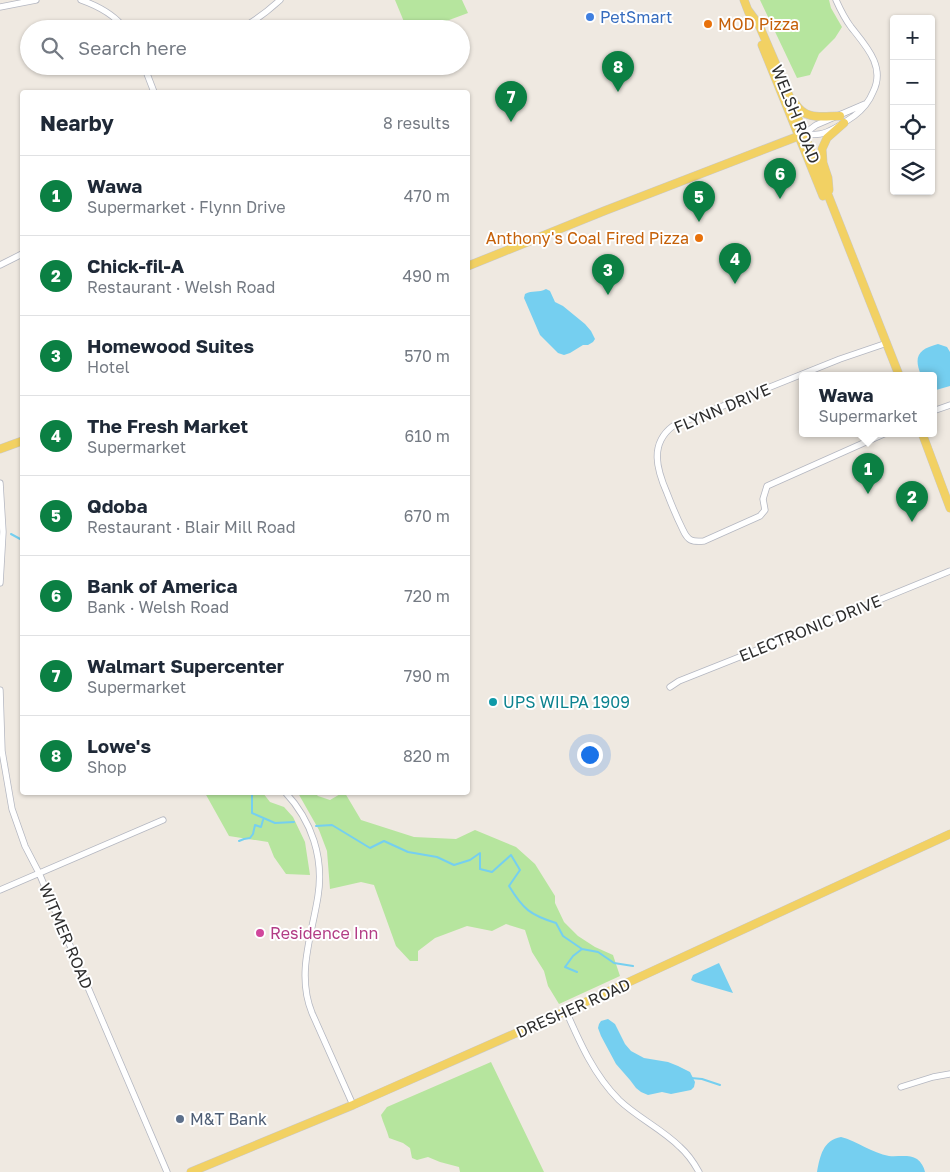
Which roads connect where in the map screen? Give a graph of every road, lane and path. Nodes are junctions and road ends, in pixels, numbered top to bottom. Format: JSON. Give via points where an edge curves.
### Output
{"nodes":[{"id":1,"x":36,"y":0,"type":"edge"},
{"id":2,"x":81,"y":0,"type":"edge"},
{"id":3,"x":280,"y":0,"type":"edge"},
{"id":4,"x":744,"y":0,"type":"edge"},
{"id":5,"x":836,"y":0,"type":"edge"},
{"id":6,"x":0,"y":7,"type":"edge"},
{"id":7,"x":748,"y":10,"type":"junction"},
{"id":8,"x":117,"y":20,"type":"edge"},
{"id":9,"x":255,"y":20,"type":"edge"},
{"id":10,"x":147,"y":75,"type":"edge"},
{"id":11,"x":784,"y":83,"type":"junction"},
{"id":12,"x":153,"y":90,"type":"edge"},
{"id":13,"x":842,"y":119,"type":"junction"},
{"id":14,"x":801,"y":135,"type":"junction"},
{"id":15,"x":830,"y":200,"type":"junction"},
{"id":16,"x":838,"y":221,"type":"junction"},
{"id":17,"x":20,"y":255,"type":"edge"},
{"id":18,"x":0,"y":265,"type":"edge"},
{"id":19,"x":470,"y":265,"type":"edge"},
{"id":20,"x":886,"y":343,"type":"junction"},
{"id":21,"x":808,"y":372,"type":"edge"},
{"id":22,"x":898,"y":372,"type":"edge"},
{"id":23,"x":799,"y":375,"type":"edge"},
{"id":24,"x":950,"y":405,"type":"edge"},
{"id":25,"x":937,"y":410,"type":"edge"},
{"id":26,"x":877,"y":437,"type":"edge"},
{"id":27,"x":923,"y":437,"type":"edge"},
{"id":28,"x":20,"y":442,"type":"edge"},
{"id":29,"x":0,"y":449,"type":"edge"},
{"id":30,"x":0,"y":483,"type":"edge"},
{"id":31,"x":950,"y":508,"type":"edge"},
{"id":32,"x":950,"y":571,"type":"edge"},
{"id":33,"x":0,"y":583,"type":"edge"},
{"id":34,"x":670,"y":686,"type":"dead end"},
{"id":35,"x":0,"y":690,"type":"edge"},
{"id":36,"x":287,"y":795,"type":"edge"},
{"id":37,"x":163,"y":820,"type":"dead end"},
{"id":38,"x":950,"y":834,"type":"edge"},
{"id":39,"x":39,"y":873,"type":"junction"},
{"id":40,"x":0,"y":890,"type":"edge"},
{"id":41,"x":566,"y":1011,"type":"junction"},
{"id":42,"x":950,"y":1074,"type":"edge"},
{"id":43,"x":901,"y":1088,"type":"dead end"},
{"id":44,"x":353,"y":1105,"type":"junction"},
{"id":45,"x":167,"y":1172,"type":"edge"},
{"id":46,"x":191,"y":1172,"type":"edge"},
{"id":47,"x":699,"y":1172,"type":"edge"}],
"edges":[{"from":1,"to":6,"type":"street"},
{"from":2,"to":8,"type":"street","via":[[103,9]]},
{"from":3,"to":9,"type":"street"},
{"from":4,"to":7,"type":"main road","name":"WELSH ROAD"},
{"from":5,"to":13,"type":"street","via":[[873,58],[878,77],[867,103]]},
{"from":7,"to":11,"type":"main road","name":"WELSH ROAD","via":[[759,25]]},
{"from":7,"to":14,"type":"main road","name":"WELSH ROAD"},
{"from":10,"to":12,"type":"street"},
{"from":11,"to":13,"type":"main road","via":[[803,113]]},
{"from":11,"to":14,"type":"main road","name":"WELSH ROAD"},
{"from":13,"to":14,"type":"street","via":[[816,125]]},
{"from":13,"to":14,"type":"street","via":[[818,135]]},
{"from":13,"to":15,"type":"main road","via":[[827,138],[821,153]]},
{"from":14,"to":15,"type":"main road","name":"WELSH ROAD"},
{"from":14,"to":16,"type":"main road","name":"WELSH ROAD","via":[[829,211]]},
{"from":14,"to":19,"type":"main road"},
{"from":15,"to":16,"type":"main road","name":"WELSH ROAD"},
{"from":16,"to":20,"type":"main road","name":"WELSH ROAD"},
{"from":17,"to":18,"type":"street"},
{"from":20,"to":21,"type":"street","name":"FLYNN DRIVE"},
{"from":20,"to":22,"type":"main road","name":"WELSH ROAD"},
{"from":23,"to":26,"type":"street","name":"FLYNN DRIVE","via":[[673,426],[665,434],[658,447],[657,464],[685,535],[690,540],[704,541],[760,516],[765,510],[763,499],[767,486]]},
{"from":24,"to":25,"type":"street"},
{"from":27,"to":31,"type":"main road"},
{"from":28,"to":29,"type":"main road"},
{"from":30,"to":33,"type":"street","via":[[3,532]]},
{"from":32,"to":34,"type":"street","name":"ELECTRONIC DRIVE"},
{"from":35,"to":39,"type":"street","name":"WITMER ROAD","via":[[2,751],[12,809]]},
{"from":36,"to":44,"type":"street","via":[[311,831],[320,877],[305,967],[308,999]]},
{"from":37,"to":39,"type":"street"},
{"from":38,"to":41,"type":"main road","name":"DRESHER ROAD"},
{"from":39,"to":40,"type":"street"},
{"from":39,"to":45,"type":"street","name":"WITMER ROAD"},
{"from":41,"to":44,"type":"main road","name":"DRESHER ROAD"},
{"from":41,"to":47,"type":"street","via":[[580,1044],[606,1085],[635,1114],[681,1148]]},
{"from":42,"to":43,"type":"street"},
{"from":44,"to":46,"type":"main road","name":"DRESHER ROAD"}]}
